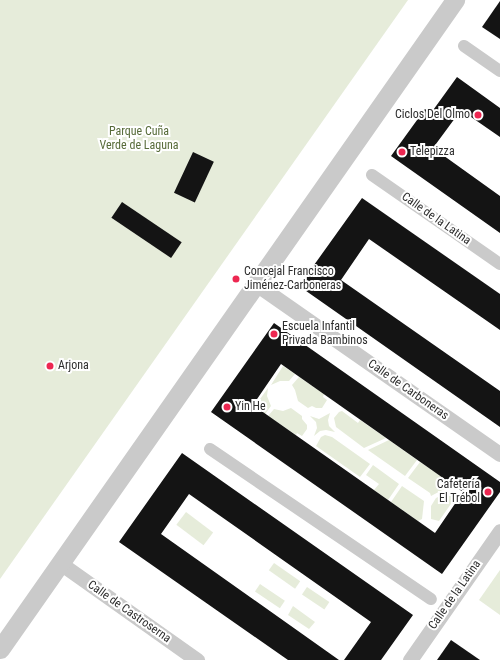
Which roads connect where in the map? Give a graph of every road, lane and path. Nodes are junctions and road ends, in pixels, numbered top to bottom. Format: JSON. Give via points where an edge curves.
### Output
{"nodes":[{"id":1,"x":455,"y":0,"type":"edge"},
{"id":2,"x":464,"y":46,"type":"dead end"},
{"id":3,"x":500,"y":71,"type":"edge"},
{"id":4,"x":372,"y":175,"type":"dead end"},
{"id":5,"x":500,"y":264,"type":"edge"},
{"id":6,"x":256,"y":284,"type":"junction"},
{"id":7,"x":210,"y":449,"type":"dead end"},
{"id":8,"x":500,"y":454,"type":"edge"},
{"id":9,"x":500,"y":531,"type":"edge"},
{"id":10,"x":60,"y":563,"type":"junction"},
{"id":11,"x":430,"y":599,"type":"dead end"},
{"id":12,"x":0,"y":649,"type":"edge"},
{"id":13,"x":182,"y":655,"type":"edge"},
{"id":14,"x":198,"y":660,"type":"edge"},
{"id":15,"x":410,"y":660,"type":"edge"}],
"edges":[{"from":1,"to":6,"type":"street"},
{"from":2,"to":3,"type":"street"},
{"from":4,"to":5,"type":"street","name":"Calle de la Latina"},
{"from":6,"to":8,"type":"street","name":"Calle de Carboneras"},
{"from":6,"to":10,"type":"street"},
{"from":7,"to":11,"type":"street"},
{"from":9,"to":15,"type":"street","name":"Calle de la Latina"},
{"from":10,"to":12,"type":"street"},
{"from":10,"to":13,"type":"street","name":"Calle de Castroserna"},
{"from":13,"to":14,"type":"street","name":"Calle de Castroserna"}]}
